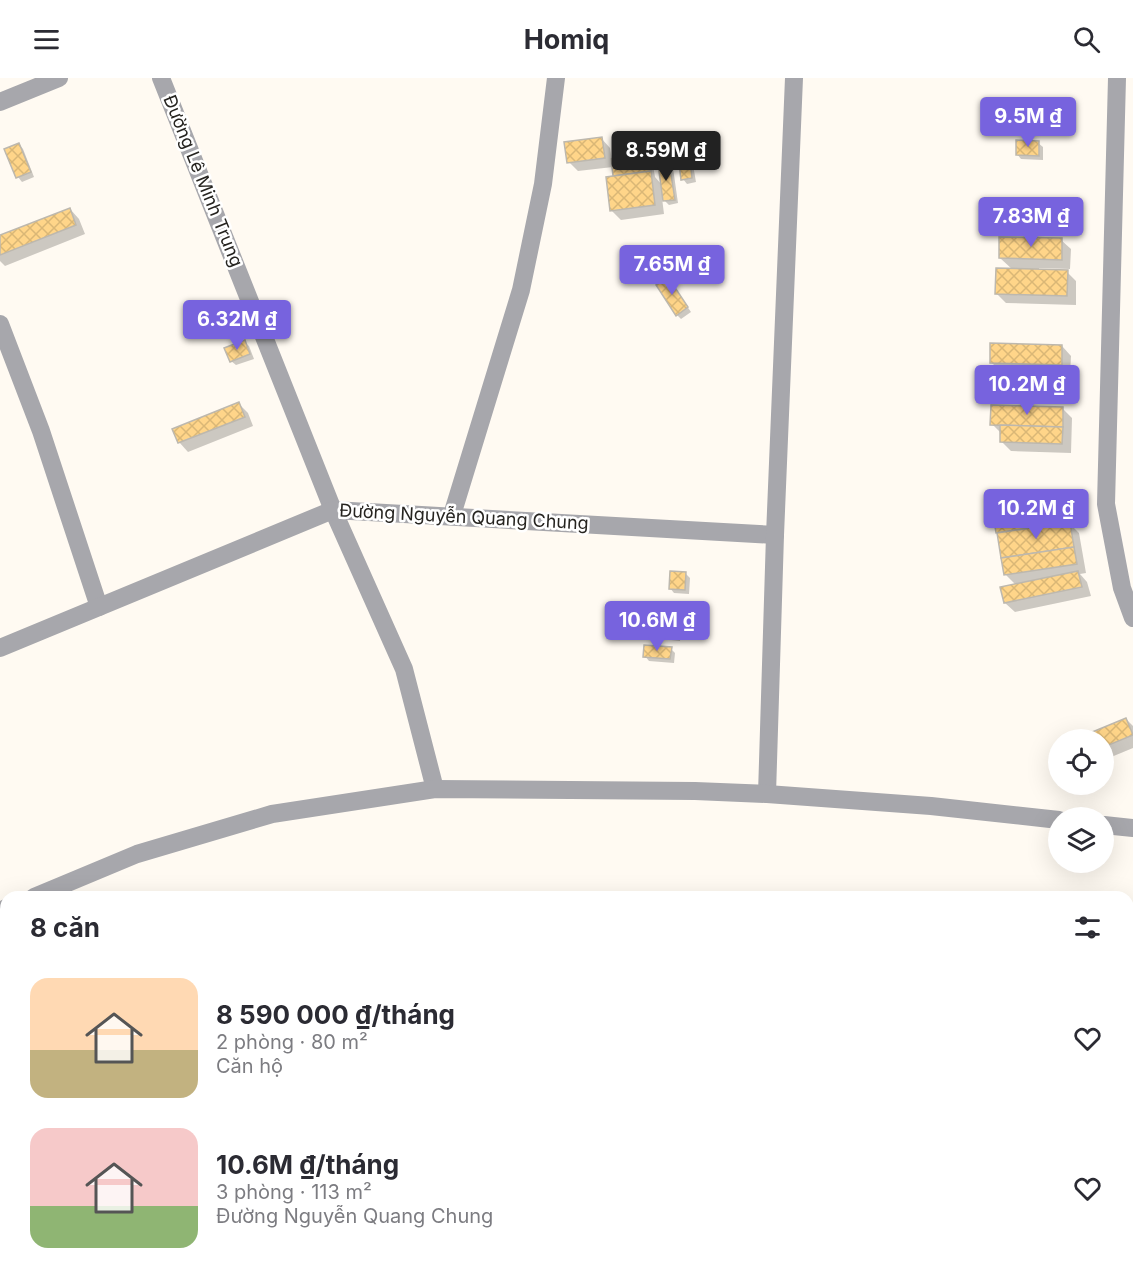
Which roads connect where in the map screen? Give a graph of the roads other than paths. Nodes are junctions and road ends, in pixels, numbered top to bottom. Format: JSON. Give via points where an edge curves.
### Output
{"nodes":[{"id":1,"x":59,"y":78,"type":"edge"},
{"id":2,"x":161,"y":78,"type":"edge"},
{"id":3,"x":556,"y":78,"type":"edge"},
{"id":4,"x":794,"y":78,"type":"edge"},
{"id":5,"x":1117,"y":78,"type":"edge"},
{"id":6,"x":0,"y":102,"type":"edge"},
{"id":7,"x":0,"y":324,"type":"edge"},
{"id":8,"x":333,"y":510,"type":"junction"},
{"id":9,"x":452,"y":515,"type":"junction"},
{"id":10,"x":775,"y":535,"type":"junction"},
{"id":11,"x":99,"y":607,"type":"junction"},
{"id":12,"x":1133,"y":618,"type":"edge"},
{"id":13,"x":0,"y":648,"type":"edge"},
{"id":14,"x":435,"y":789,"type":"junction"},
{"id":15,"x":767,"y":794,"type":"junction"},
{"id":16,"x":1048,"y":819,"type":"edge"},
{"id":17,"x":1114,"y":826,"type":"edge"},
{"id":18,"x":1133,"y":828,"type":"edge"},
{"id":19,"x":49,"y":891,"type":"edge"}],
"edges":[{"from":1,"to":6,"type":"street"},
{"from":2,"to":8,"type":"street","name":"Đường Lê Minh Trung"},
{"from":3,"to":9,"type":"street","via":[[543,184],[521,291]]},
{"from":4,"to":10,"type":"street"},
{"from":5,"to":12,"type":"street","via":[[1106,504],[1122,588]]},
{"from":7,"to":11,"type":"street","via":[[41,431]]},
{"from":8,"to":9,"type":"street","name":"Đường Nguyễn Quang Chung"},
{"from":8,"to":11,"type":"street","name":"Đường Nguyễn Quang Chung"},
{"from":8,"to":14,"type":"street","name":"Đường Lê Minh Trung","via":[[404,669]]},
{"from":9,"to":10,"type":"street","name":"Đường Nguyễn Quang Chung"},
{"from":10,"to":15,"type":"street"},
{"from":11,"to":13,"type":"street","name":"Đường Nguyễn Quang Chung"},
{"from":14,"to":15,"type":"street"},
{"from":14,"to":19,"type":"street","via":[[272,814],[137,855]]},
{"from":15,"to":16,"type":"street"},
{"from":17,"to":18,"type":"street"}]}
